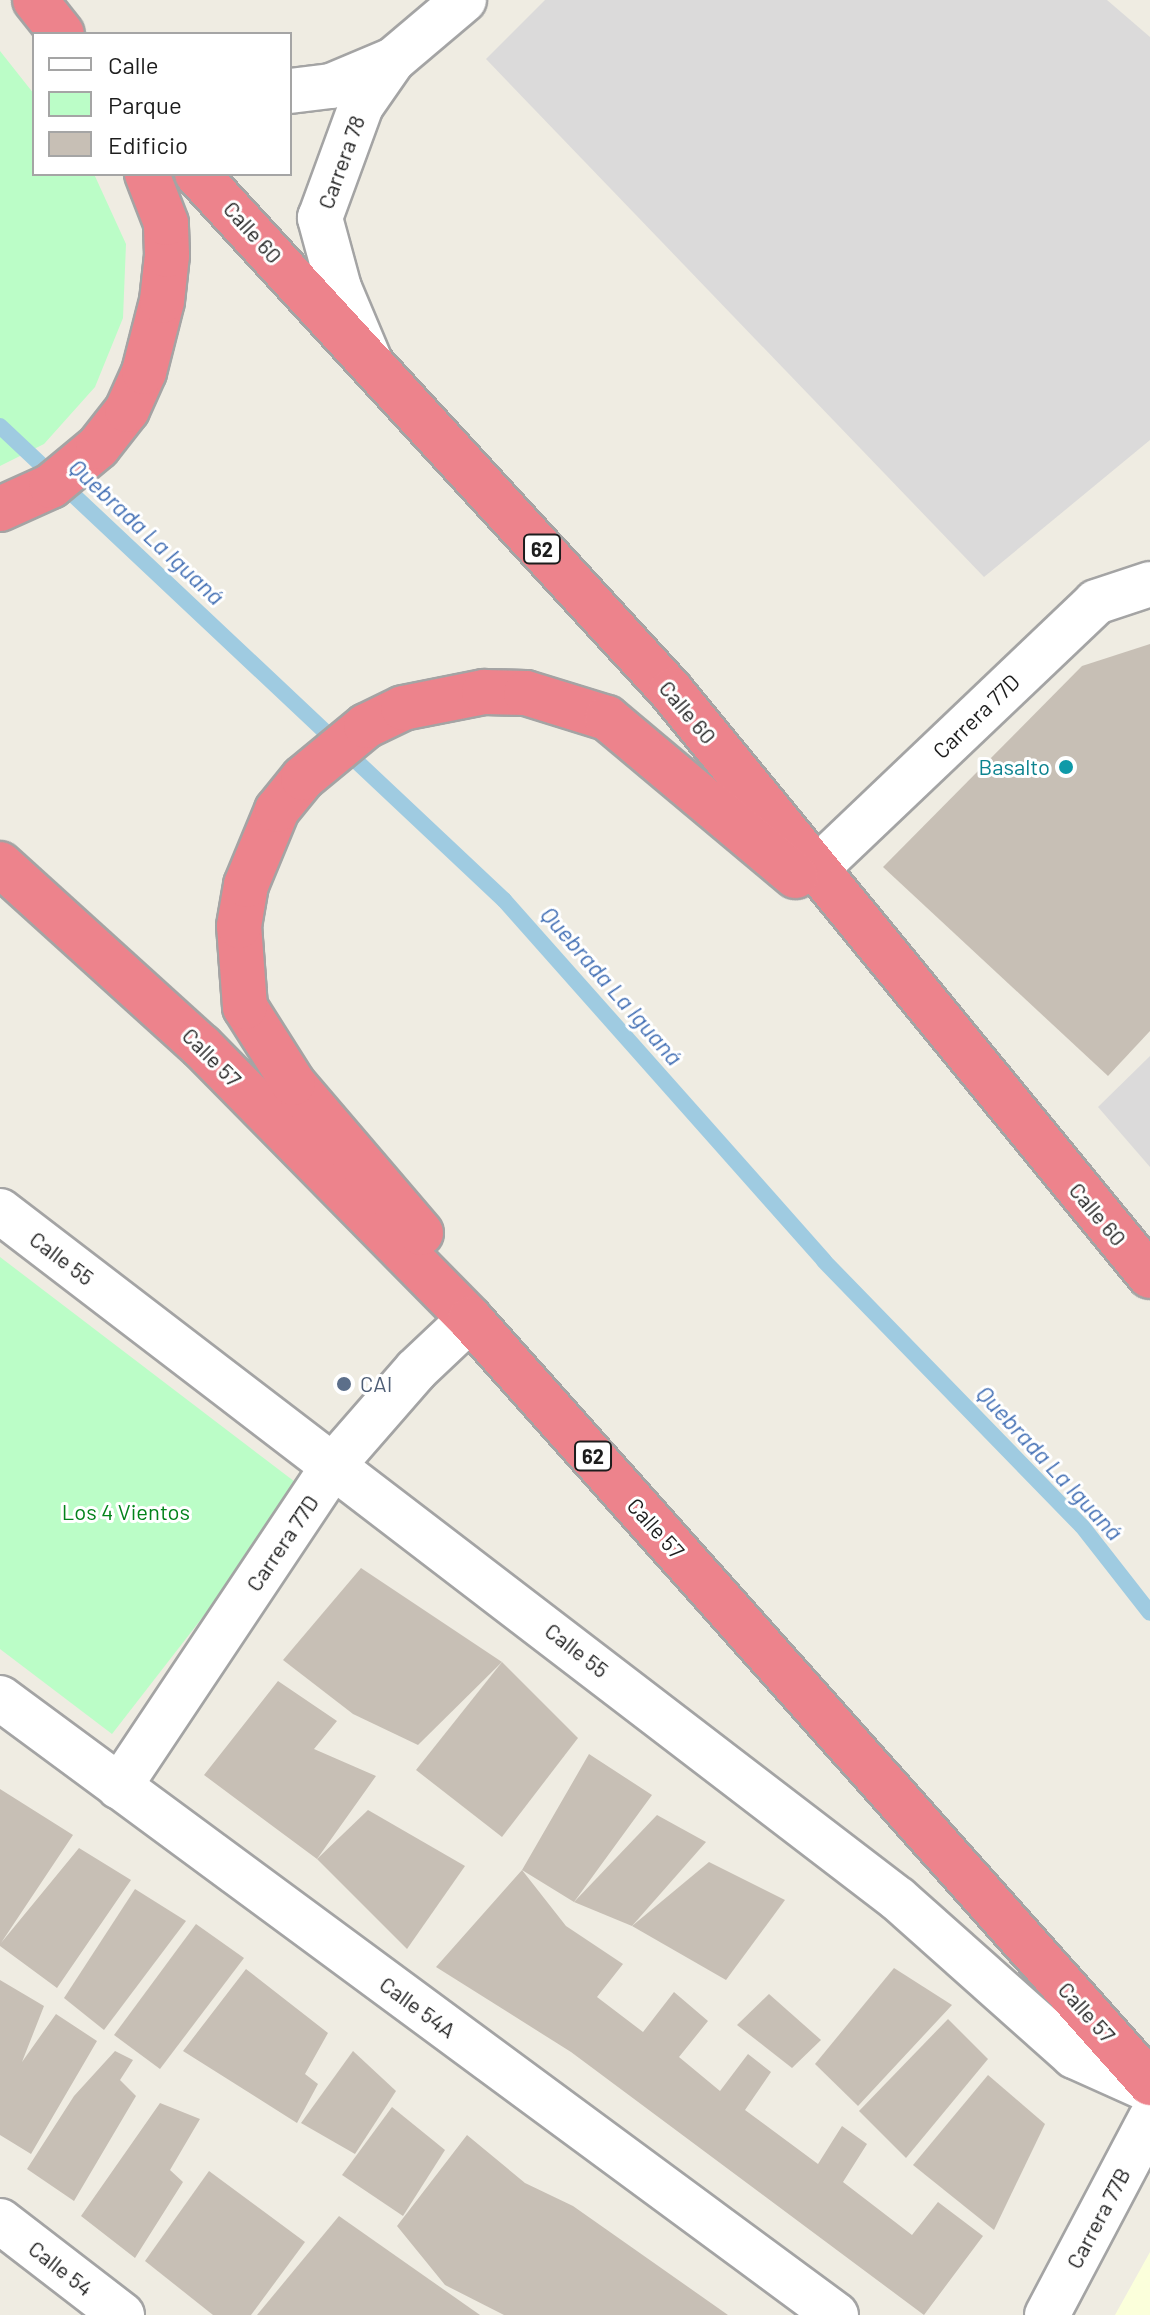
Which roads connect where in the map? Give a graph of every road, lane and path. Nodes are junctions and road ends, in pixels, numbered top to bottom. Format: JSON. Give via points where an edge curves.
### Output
{"nodes":[{"id":1,"x":35,"y":0,"type":"edge"},
{"id":2,"x":464,"y":0,"type":"edge"},
{"id":3,"x":60,"y":32,"type":"edge"},
{"id":4,"x":393,"y":60,"type":"junction"},
{"id":5,"x":292,"y":91,"type":"edge"},
{"id":6,"x":199,"y":176,"type":"edge"},
{"id":7,"x":151,"y":181,"type":"edge"},
{"id":8,"x":370,"y":361,"type":"junction"},
{"id":9,"x":0,"y":509,"type":"edge"},
{"id":10,"x":1150,"y":584,"type":"edge"},
{"id":11,"x":0,"y":864,"type":"edge"},
{"id":12,"x":815,"y":870,"type":"junction"},
{"id":13,"x":870,"y":939,"type":"junction"},
{"id":14,"x":0,"y":1211,"type":"edge"},
{"id":15,"x":1150,"y":1276,"type":"edge"},
{"id":16,"x":470,"y":1319,"type":"junction"},
{"id":17,"x":335,"y":1463,"type":"junction"},
{"id":18,"x":3,"y":1706,"type":"edge"},
{"id":19,"x":119,"y":1787,"type":"junction"},
{"id":20,"x":1150,"y":2083,"type":"edge"},
{"id":21,"x":1150,"y":2090,"type":"edge"},
{"id":22,"x":1150,"y":2120,"type":"edge"},
{"id":23,"x":0,"y":2221,"type":"edge"},
{"id":24,"x":122,"y":2315,"type":"edge"},
{"id":25,"x":836,"y":2315,"type":"edge"},
{"id":26,"x":1047,"y":2315,"type":"edge"}],
"edges":[{"from":1,"to":3,"type":"highway"},
{"from":2,"to":4,"type":"street","name":"Carrera 78"},
{"from":4,"to":5,"type":"street","name":"Carrera 78","via":[[331,86]]},
{"from":4,"to":8,"type":"street","name":"Carrera 78","via":[[361,106],[320,218],[339,288]]},
{"from":6,"to":8,"type":"highway","name":"Calle 60","number":"62"},
{"from":7,"to":9,"type":"highway","via":[[166,223],[162,301],[144,372],[127,410],[98,447],[51,486]]},
{"from":8,"to":12,"type":"highway","name":"Calle 60","number":"62","via":[[680,701]]},
{"from":10,"to":12,"type":"street","name":"Carrera 77D","via":[[1096,602]]},
{"from":11,"to":16,"type":"highway","name":"Calle 57","number":"62","via":[[201,1046]]},
{"from":12,"to":13,"type":"highway","name":"Calle 60","number":"62"},
{"from":13,"to":15,"type":"highway","name":"Calle 60","number":"62"},
{"from":13,"to":16,"type":"highway","via":[[607,718],[526,693],[470,693],[403,708],[366,726],[303,778],[277,810],[246,885],[239,926],[245,1007],[293,1083],[415,1223]]},
{"from":14,"to":17,"type":"street","name":"Calle 55"},
{"from":16,"to":17,"type":"street","name":"Carrera 77D","via":[[416,1370]]},
{"from":16,"to":20,"type":"highway","name":"Calle 57","number":"62"},
{"from":17,"to":19,"type":"street","name":"Carrera 77D"},
{"from":17,"to":21,"type":"street","name":"Calle 55","via":[[898,1899],[1074,2056]]},
{"from":18,"to":19,"type":"street","name":"Calle 54A"},
{"from":19,"to":25,"type":"street","name":"Calle 54A"},
{"from":22,"to":26,"type":"street","name":"Carrera 77B"},
{"from":23,"to":24,"type":"street","name":"Calle 54"}]}
